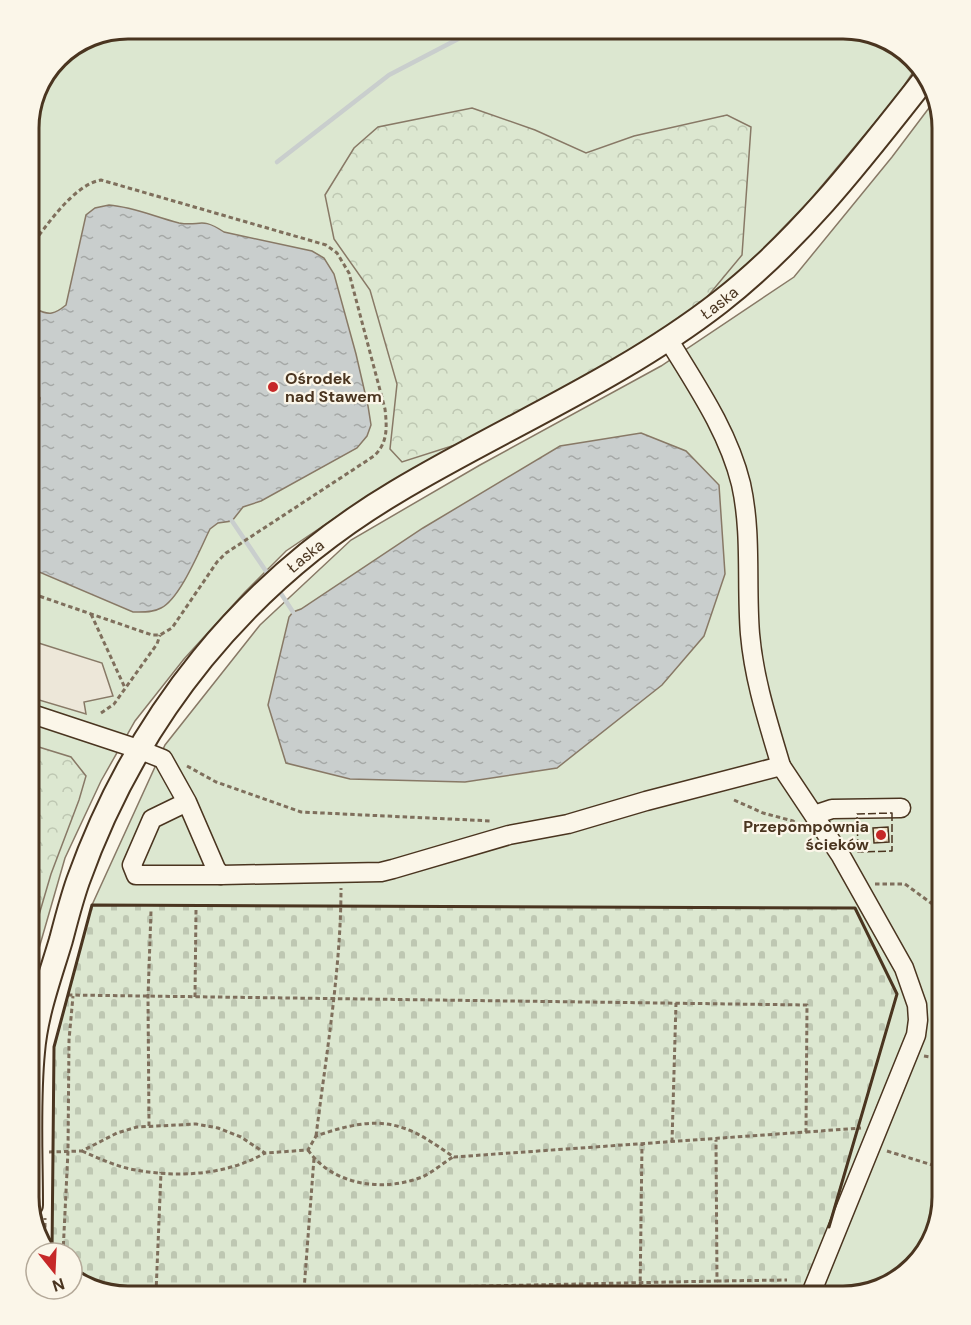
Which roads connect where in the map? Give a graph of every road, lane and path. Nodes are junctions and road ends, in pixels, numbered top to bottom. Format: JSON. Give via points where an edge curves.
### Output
{"nodes":[{"id":1,"x":920,"y":85,"type":"edge"},
{"id":2,"x":39,"y":236,"type":"edge"},
{"id":3,"x":668,"y":339,"type":"junction"},
{"id":4,"x":39,"y":596,"type":"edge"},
{"id":5,"x":91,"y":614,"type":"junction"},
{"id":6,"x":160,"y":635,"type":"junction"},
{"id":7,"x":125,"y":688,"type":"junction"},
{"id":8,"x":101,"y":713,"type":"dead end"},
{"id":9,"x":39,"y":716,"type":"edge"},
{"id":10,"x":144,"y":751,"type":"junction"},
{"id":11,"x":182,"y":762,"type":"dead end"},
{"id":12,"x":781,"y":766,"type":"junction"},
{"id":13,"x":187,"y":802,"type":"junction"},
{"id":14,"x":901,"y":808,"type":"dead end"},
{"id":15,"x":814,"y":815,"type":"junction"},
{"id":16,"x":495,"y":821,"type":"dead end"},
{"id":17,"x":341,"y":873,"type":"junction"},
{"id":18,"x":221,"y":875,"type":"junction"},
{"id":19,"x":196,"y":910,"type":"dead end"},
{"id":20,"x":151,"y":911,"type":"dead end"},
{"id":21,"x":68,"y":996,"type":"dead end"},
{"id":22,"x":73,"y":996,"type":"junction"},
{"id":23,"x":148,"y":997,"type":"junction"},
{"id":24,"x":195,"y":998,"type":"junction"},
{"id":25,"x":332,"y":999,"type":"junction"},
{"id":26,"x":676,"y":1003,"type":"junction"},
{"id":27,"x":39,"y":1015,"type":"edge"},
{"id":28,"x":149,"y":1126,"type":"junction"},
{"id":29,"x":878,"y":1128,"type":"junction"},
{"id":30,"x":806,"y":1132,"type":"junction"},
{"id":31,"x":316,"y":1136,"type":"junction"},
{"id":32,"x":716,"y":1140,"type":"junction"},
{"id":33,"x":672,"y":1143,"type":"junction"},
{"id":34,"x":642,"y":1144,"type":"junction"},
{"id":35,"x":871,"y":1146,"type":"junction"},
{"id":36,"x":308,"y":1150,"type":"junction"},
{"id":37,"x":68,"y":1151,"type":"junction"},
{"id":38,"x":82,"y":1151,"type":"junction"},
{"id":39,"x":53,"y":1152,"type":"dead end"},
{"id":40,"x":265,"y":1153,"type":"junction"},
{"id":41,"x":454,"y":1157,"type":"junction"},
{"id":42,"x":314,"y":1158,"type":"junction"},
{"id":43,"x":932,"y":1165,"type":"edge"},
{"id":44,"x":161,"y":1172,"type":"junction"},
{"id":45,"x":64,"y":1241,"type":"edge"},
{"id":46,"x":787,"y":1280,"type":"dead end"},
{"id":47,"x":717,"y":1281,"type":"junction"},
{"id":48,"x":640,"y":1283,"type":"junction"},
{"id":49,"x":156,"y":1286,"type":"edge"},
{"id":50,"x":304,"y":1286,"type":"edge"},
{"id":51,"x":496,"y":1286,"type":"edge"},
{"id":52,"x":814,"y":1286,"type":"edge"}],
"edges":[{"from":1,"to":3,"type":"main road","name":"Łaska","via":[[790,240],[724,299]]},
{"from":2,"to":6,"type":"path","via":[[75,194],[101,180],[308,238],[337,253],[349,273],[385,409],[385,442],[374,456],[235,546],[217,562],[172,628]]},
{"from":3,"to":10,"type":"main road","name":"Łaska","via":[[398,490],[348,522],[284,572],[198,663],[167,704]]},
{"from":3,"to":12,"type":"street","via":[[725,436],[741,485],[754,670]]},
{"from":4,"to":5,"type":"path"},
{"from":5,"to":6,"type":"path"},
{"from":5,"to":7,"type":"path"},
{"from":6,"to":7,"type":"path"},
{"from":7,"to":8,"type":"path","via":[[114,705]]},
{"from":9,"to":10,"type":"street"},
{"from":10,"to":13,"type":"street","via":[[164,759]]},
{"from":10,"to":27,"type":"main road","name":"Łaska","via":[[108,808],[77,884]]},
{"from":11,"to":16,"type":"path","via":[[216,782],[301,812]]},
{"from":12,"to":15,"type":"street"},
{"from":12,"to":17,"type":"street","via":[[381,872]]},
{"from":13,"to":18,"type":"street"},
{"from":13,"to":18,"type":"street","via":[[152,819],[132,865],[136,875]]},
{"from":14,"to":15,"type":"street","via":[[832,809]]},
{"from":15,"to":29,"type":"street","via":[[904,968],[917,1005],[916,1035]]},
{"from":17,"to":18,"type":"street"},
{"from":17,"to":25,"type":"path"},
{"from":19,"to":24,"type":"path"},
{"from":20,"to":23,"type":"path"},
{"from":21,"to":22,"type":"path"},
{"from":22,"to":23,"type":"path"},
{"from":22,"to":37,"type":"path"},
{"from":23,"to":24,"type":"path"},
{"from":23,"to":28,"type":"path"},
{"from":24,"to":25,"type":"path"},
{"from":25,"to":26,"type":"path"},
{"from":25,"to":31,"type":"path"},
{"from":26,"to":30,"type":"path","via":[[807,1005]]},
{"from":26,"to":33,"type":"path"},
{"from":28,"to":38,"type":"path","via":[[117,1133]]},
{"from":28,"to":40,"type":"path","via":[[196,1124],[218,1128]]},
{"from":29,"to":30,"type":"path"},
{"from":29,"to":35,"type":"street"},
{"from":30,"to":32,"type":"path"},
{"from":31,"to":36,"type":"path"},
{"from":31,"to":41,"type":"path","via":[[366,1124],[398,1126]]},
{"from":32,"to":33,"type":"path"},
{"from":32,"to":47,"type":"path"},
{"from":33,"to":34,"type":"path"},
{"from":34,"to":41,"type":"path"},
{"from":34,"to":48,"type":"path"},
{"from":35,"to":43,"type":"path"},
{"from":35,"to":52,"type":"street"},
{"from":36,"to":40,"type":"path"},
{"from":36,"to":42,"type":"path"},
{"from":37,"to":38,"type":"path"},
{"from":37,"to":39,"type":"path"},
{"from":37,"to":45,"type":"path"},
{"from":38,"to":44,"type":"path","via":[[111,1164]]},
{"from":40,"to":44,"type":"path","via":[[223,1170],[197,1174]]},
{"from":41,"to":42,"type":"path","via":[[425,1175],[392,1185],[347,1180]]},
{"from":42,"to":50,"type":"path"},
{"from":44,"to":49,"type":"path"},
{"from":46,"to":47,"type":"path"},
{"from":47,"to":48,"type":"path"},
{"from":48,"to":51,"type":"path"}]}
